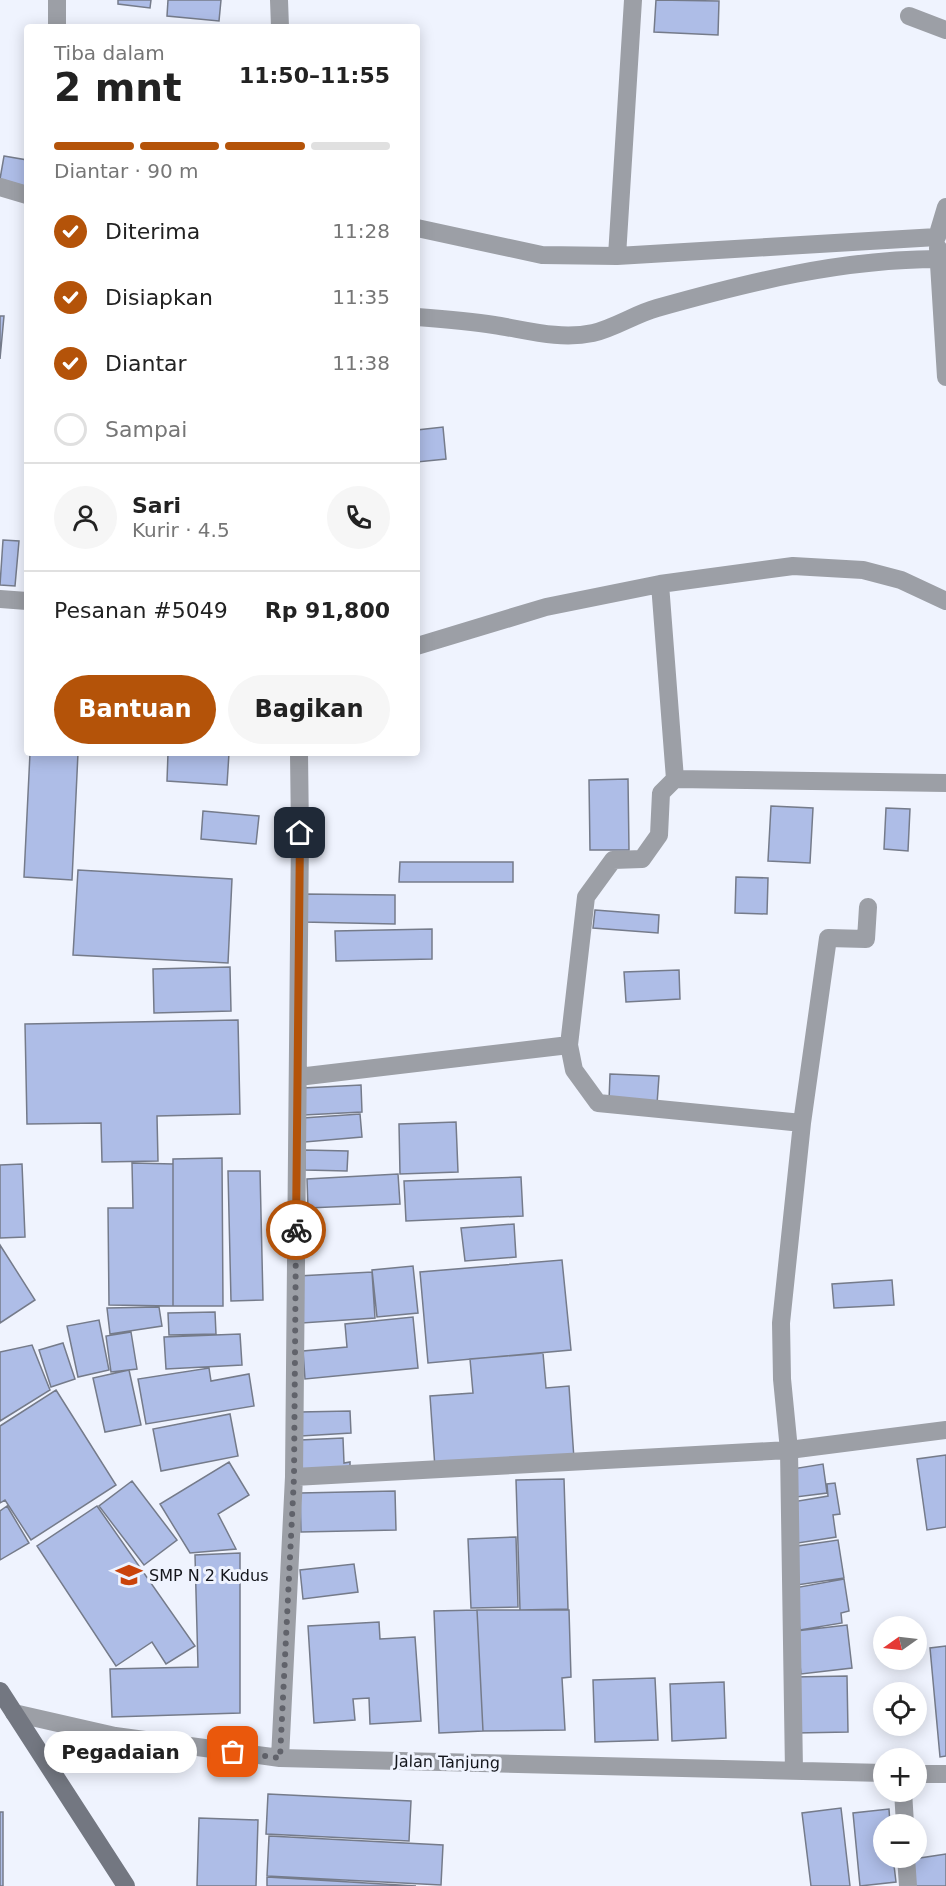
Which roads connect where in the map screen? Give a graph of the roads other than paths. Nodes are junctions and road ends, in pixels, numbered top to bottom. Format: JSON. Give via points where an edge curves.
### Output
{"nodes":[{"id":1,"x":57,"y":0,"type":"edge"},
{"id":2,"x":279,"y":0,"type":"edge"},
{"id":3,"x":633,"y":0,"type":"edge"},
{"id":4,"x":909,"y":16,"type":"dead end"},
{"id":5,"x":57,"y":24,"type":"edge"},
{"id":6,"x":280,"y":24,"type":"edge"},
{"id":7,"x":946,"y":30,"type":"edge"},
{"id":8,"x":0,"y":187,"type":"edge"},
{"id":9,"x":24,"y":194,"type":"edge"},
{"id":10,"x":946,"y":207,"type":"edge"},
{"id":11,"x":420,"y":229,"type":"edge"},
{"id":12,"x":937,"y":237,"type":"junction"},
{"id":13,"x":617,"y":256,"type":"junction"},
{"id":14,"x":939,"y":259,"type":"junction"},
{"id":15,"x":420,"y":316,"type":"edge"},
{"id":16,"x":946,"y":377,"type":"edge"},
{"id":17,"x":660,"y":584,"type":"junction"},
{"id":18,"x":0,"y":599,"type":"edge"},
{"id":19,"x":24,"y":601,"type":"edge"},
{"id":20,"x":946,"y":601,"type":"edge"},
{"id":21,"x":420,"y":645,"type":"edge"},
{"id":22,"x":299,"y":756,"type":"edge"},
{"id":23,"x":675,"y":779,"type":"junction"},
{"id":24,"x":946,"y":783,"type":"edge"},
{"id":25,"x":868,"y":907,"type":"dead end"},
{"id":26,"x":569,"y":1045,"type":"junction"},
{"id":27,"x":298,"y":1077,"type":"junction"},
{"id":28,"x":802,"y":1124,"type":"junction"},
{"id":29,"x":946,"y":1430,"type":"edge"},
{"id":30,"x":789,"y":1450,"type":"junction"},
{"id":31,"x":294,"y":1477,"type":"junction"},
{"id":32,"x":0,"y":1691,"type":"edge"},
{"id":33,"x":7,"y":1712,"type":"edge"},
{"id":34,"x":280,"y":1758,"type":"junction"},
{"id":35,"x":794,"y":1771,"type":"junction"},
{"id":36,"x":873,"y":1773,"type":"edge"},
{"id":37,"x":927,"y":1774,"type":"edge"},
{"id":38,"x":946,"y":1774,"type":"edge"},
{"id":39,"x":907,"y":1868,"type":"edge"},
{"id":40,"x":126,"y":1886,"type":"edge"},
{"id":41,"x":908,"y":1886,"type":"edge"}],
"edges":[{"from":1,"to":5,"type":"street"},
{"from":2,"to":6,"type":"street"},
{"from":3,"to":13,"type":"street"},
{"from":4,"to":7,"type":"street"},
{"from":8,"to":9,"type":"street"},
{"from":10,"to":12,"type":"street"},
{"from":11,"to":13,"type":"street","via":[[542,255]]},
{"from":12,"to":13,"type":"street"},
{"from":12,"to":14,"type":"street"},
{"from":14,"to":15,"type":"street","via":[[904,259],[748,282],[651,310],[594,333],[556,336]]},
{"from":14,"to":16,"type":"street"},
{"from":17,"to":20,"type":"street","via":[[793,566],[862,570],[901,580]]},
{"from":17,"to":21,"type":"street","via":[[546,607]]},
{"from":17,"to":23,"type":"street"},
{"from":18,"to":19,"type":"street"},
{"from":22,"to":27,"type":"street"},
{"from":23,"to":24,"type":"street"},
{"from":23,"to":26,"type":"street","via":[[661,793],[659,835],[642,859],[613,860],[586,897]]},
{"from":25,"to":28,"type":"street","via":[[866,939],[828,938]]},
{"from":26,"to":27,"type":"street"},
{"from":26,"to":28,"type":"street","via":[[574,1070],[598,1104]]},
{"from":27,"to":31,"type":"street"},
{"from":28,"to":30,"type":"street","via":[[781,1323]]},
{"from":29,"to":30,"type":"street"},
{"from":30,"to":31,"type":"street"},
{"from":30,"to":35,"type":"street"},
{"from":31,"to":34,"type":"street"},
{"from":32,"to":33,"type":"main road"},
{"from":33,"to":34,"type":"street","name":"Jalan Tanjung","via":[[115,1736]]},
{"from":33,"to":40,"type":"main road"},
{"from":34,"to":35,"type":"street","name":"Jalan Tanjung"},
{"from":35,"to":36,"type":"street","name":"Jalan Tanjung"},
{"from":37,"to":38,"type":"street"},
{"from":39,"to":41,"type":"street"}]}
